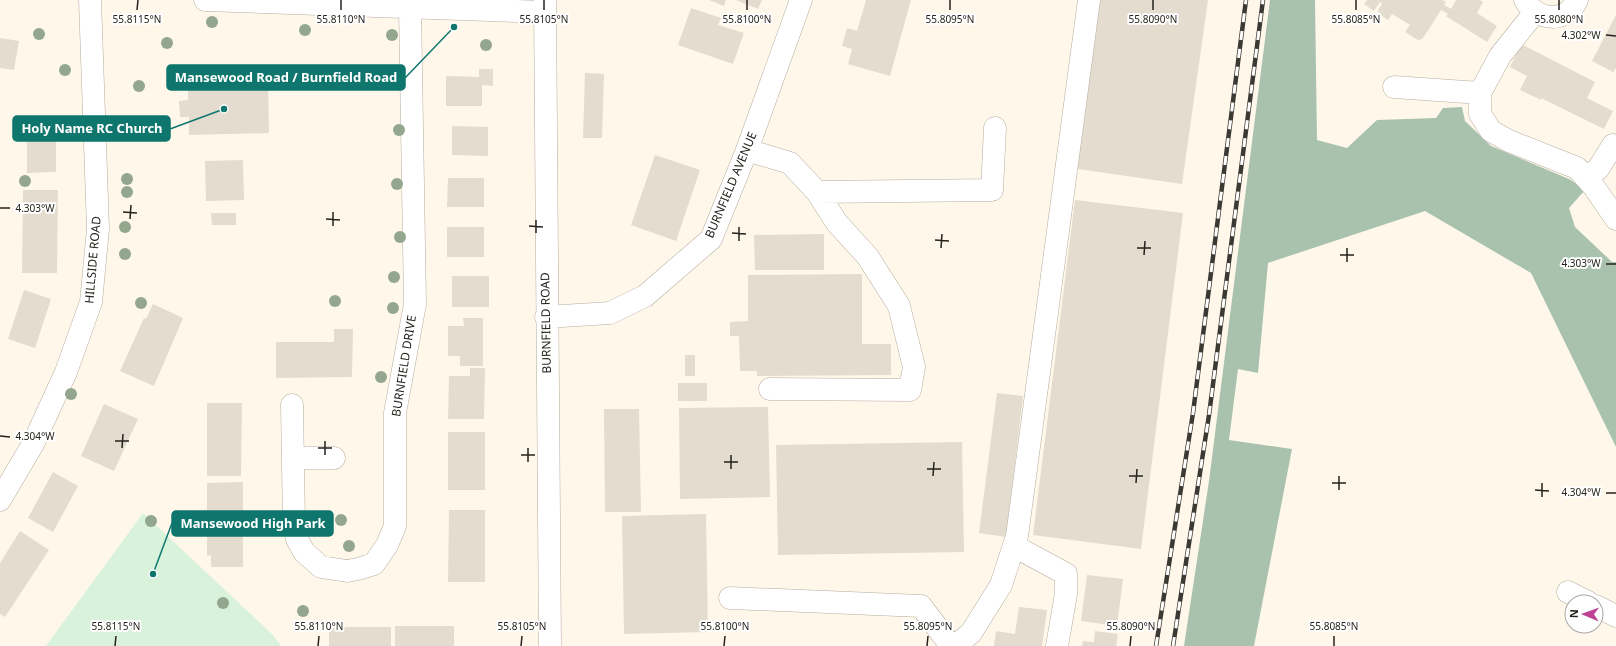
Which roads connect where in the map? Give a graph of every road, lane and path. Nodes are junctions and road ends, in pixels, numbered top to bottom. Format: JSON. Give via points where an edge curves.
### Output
{"nodes":[{"id":1,"x":90,"y":0,"type":"edge"},
{"id":2,"x":206,"y":0,"type":"edge"},
{"id":3,"x":801,"y":0,"type":"edge"},
{"id":4,"x":1089,"y":0,"type":"edge"},
{"id":5,"x":1577,"y":0,"type":"edge"},
{"id":6,"x":329,"y":2,"type":"edge"},
{"id":7,"x":544,"y":6,"type":"edge"},
{"id":8,"x":1530,"y":6,"type":"edge"},
{"id":9,"x":410,"y":8,"type":"junction"},
{"id":10,"x":1394,"y":87,"type":"dead end"},
{"id":11,"x":1480,"y":93,"type":"junction"},
{"id":12,"x":995,"y":128,"type":"dead end"},
{"id":13,"x":1612,"y":145,"type":"dead end"},
{"id":14,"x":747,"y":150,"type":"junction"},
{"id":15,"x":1585,"y":177,"type":"junction"},
{"id":16,"x":817,"y":192,"type":"junction"},
{"id":17,"x":1616,"y":220,"type":"edge"},
{"id":18,"x":546,"y":316,"type":"junction"},
{"id":19,"x":770,"y":390,"type":"dead end"},
{"id":20,"x":292,"y":405,"type":"dead end"},
{"id":21,"x":293,"y":458,"type":"junction"},
{"id":22,"x":334,"y":458,"type":"dead end"},
{"id":23,"x":0,"y":500,"type":"edge"},
{"id":24,"x":1014,"y":546,"type":"junction"},
{"id":25,"x":1568,"y":592,"type":"dead end"},
{"id":26,"x":1572,"y":594,"type":"edge"},
{"id":27,"x":730,"y":598,"type":"dead end"},
{"id":28,"x":1604,"y":610,"type":"edge"},
{"id":29,"x":1616,"y":616,"type":"edge"},
{"id":30,"x":550,"y":646,"type":"edge"},
{"id":31,"x":951,"y":646,"type":"edge"},
{"id":32,"x":955,"y":646,"type":"edge"},
{"id":33,"x":1057,"y":646,"type":"edge"}],
"edges":[{"from":1,"to":23,"type":"street","name":"HILLSIDE ROAD","via":[[98,229],[91,302],[66,372],[33,444]]},
{"from":2,"to":6,"type":"street"},
{"from":3,"to":14,"type":"street","name":"BURNFIELD AVENUE"},
{"from":4,"to":24,"type":"street"},
{"from":5,"to":8,"type":"street","via":[[1570,10],[1553,17],[1544,16]]},
{"from":6,"to":9,"type":"street"},
{"from":7,"to":9,"type":"street"},
{"from":7,"to":18,"type":"street","name":"BURNFIELD ROAD"},
{"from":8,"to":11,"type":"street"},
{"from":9,"to":21,"type":"street","name":"BURNFIELD DRIVE","via":[[415,304],[395,413],[395,526],[387,545],[374,564],[347,571],[322,567],[304,552],[297,539],[294,524]]},
{"from":10,"to":11,"type":"street"},
{"from":11,"to":15,"type":"street","via":[[1480,114],[1491,131],[1509,141],[1577,168]]},
{"from":12,"to":16,"type":"street","via":[[992,190]]},
{"from":13,"to":15,"type":"street","via":[[1598,169]]},
{"from":14,"to":16,"type":"street","via":[[790,163]]},
{"from":14,"to":18,"type":"street","name":"BURNFIELD AVENUE","via":[[711,240],[645,296],[610,313]]},
{"from":15,"to":17,"type":"street"},
{"from":16,"to":19,"type":"street","via":[[838,223],[868,257],[899,306],[914,367],[910,390]]},
{"from":18,"to":30,"type":"street","name":"BURNFIELD ROAD"},
{"from":20,"to":21,"type":"street","name":"BURNFIELD DRIVE"},
{"from":21,"to":22,"type":"street"},
{"from":24,"to":32,"type":"street","via":[[1001,585],[971,633]]},
{"from":24,"to":33,"type":"street","via":[[1066,574],[1066,594]]},
{"from":25,"to":26,"type":"street"},
{"from":27,"to":31,"type":"street","via":[[921,606]]},
{"from":28,"to":29,"type":"street"}]}
